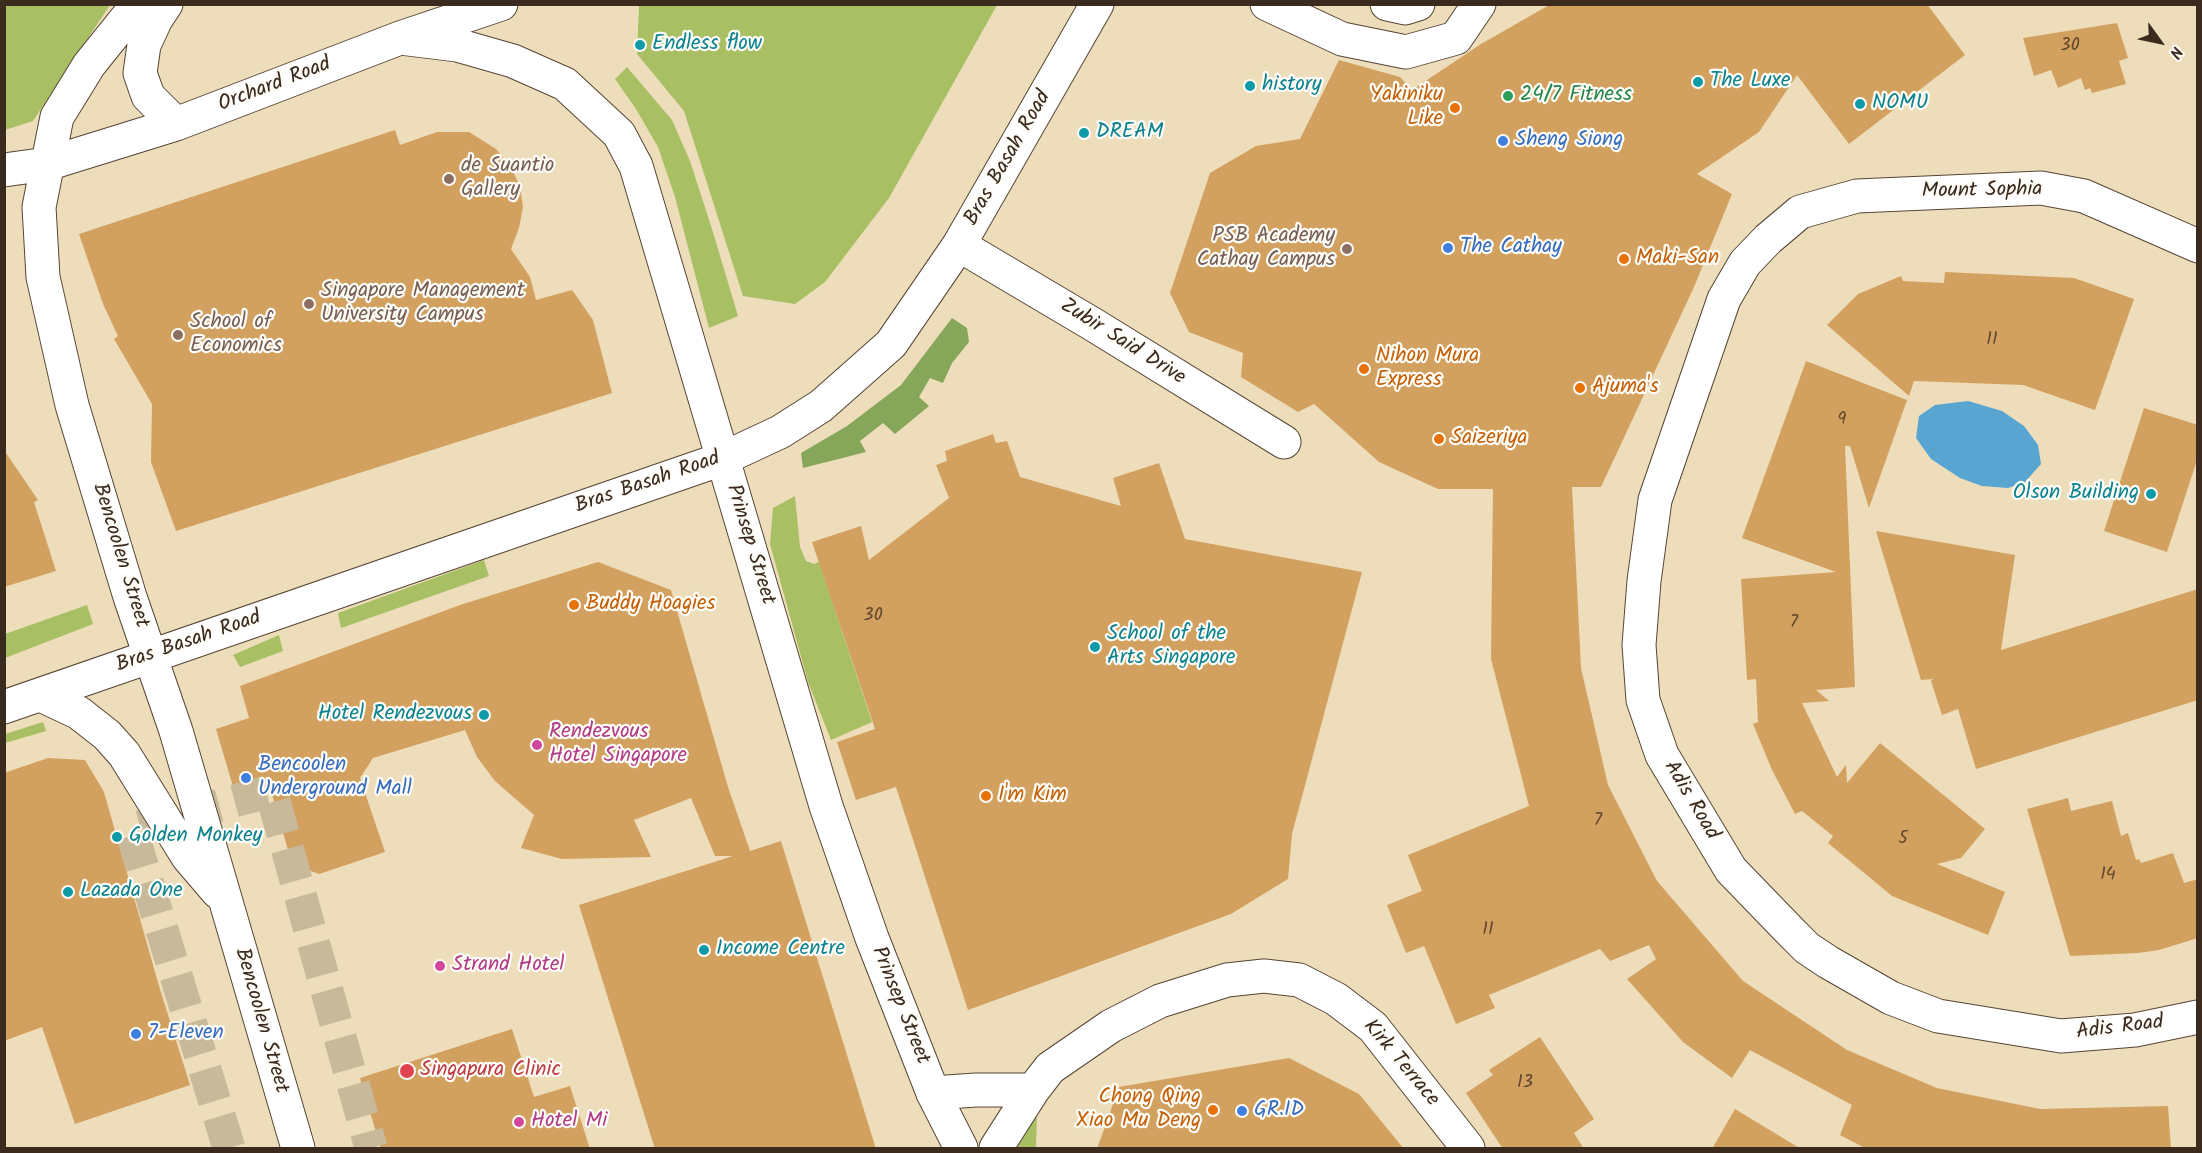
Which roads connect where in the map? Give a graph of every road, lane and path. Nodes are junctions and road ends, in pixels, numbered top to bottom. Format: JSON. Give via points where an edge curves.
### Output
{"nodes":[{"id":1,"x":138,"y":4,"type":"edge"},
{"id":2,"x":166,"y":4,"type":"edge"},
{"id":3,"x":501,"y":4,"type":"edge"},
{"id":4,"x":1097,"y":4,"type":"edge"},
{"id":5,"x":1267,"y":4,"type":"edge"},
{"id":6,"x":1387,"y":4,"type":"edge"},
{"id":7,"x":1418,"y":4,"type":"edge"},
{"id":8,"x":1476,"y":5,"type":"edge"},
{"id":9,"x":400,"y":38,"type":"junction"},
{"id":10,"x":176,"y":124,"type":"junction"},
{"id":11,"x":47,"y":164,"type":"junction"},
{"id":12,"x":4,"y":170,"type":"edge"},
{"id":13,"x":1768,"y":239,"type":"joint"},
{"id":14,"x":959,"y":245,"type":"junction"},
{"id":15,"x":2198,"y":246,"type":"edge"},
{"id":16,"x":1284,"y":442,"type":"dead end"},
{"id":17,"x":722,"y":459,"type":"junction"},
{"id":18,"x":151,"y":657,"type":"junction"},
{"id":19,"x":40,"y":695,"type":"junction"},
{"id":20,"x":4,"y":707,"type":"edge"},
{"id":21,"x":224,"y":898,"type":"junction"},
{"id":22,"x":2198,"y":1017,"type":"edge"},
{"id":23,"x":1033,"y":1090,"type":"junction"},
{"id":24,"x":933,"y":1093,"type":"junction"},
{"id":25,"x":298,"y":1149,"type":"edge"},
{"id":26,"x":961,"y":1149,"type":"edge"},
{"id":27,"x":996,"y":1149,"type":"edge"},
{"id":28,"x":1468,"y":1149,"type":"edge"}],
"edges":[{"from":1,"to":11,"type":"main road","name":"Bencoolen Street","via":[[89,65],[57,117]]},
{"from":2,"to":10,"type":"main road","via":[[144,45],[140,73],[148,96]]},
{"from":3,"to":9,"type":"main road","name":"Orchard Road"},
{"from":4,"to":14,"type":"main road","name":"Bras Basah Road"},
{"from":5,"to":8,"type":"main road","via":[[1342,39],[1406,52],[1456,38]]},
{"from":6,"to":7,"type":"main road","via":[[1405,8]]},
{"from":9,"to":10,"type":"main road","name":"Orchard Road"},
{"from":9,"to":17,"type":"main road","name":"Prinsep Street","via":[[457,45],[513,61],[565,84],[619,134],[636,166]]},
{"from":10,"to":11,"type":"main road","name":"Orchard Road"},
{"from":11,"to":12,"type":"main road","name":"Orchard Road"},
{"from":11,"to":18,"type":"main road","name":"Bencoolen Street","via":[[39,207],[43,277],[72,405]]},
{"from":13,"to":15,"type":"main road","name":"Mount Sophia","via":[[1800,212],[1857,196],[2041,188],[2084,196]]},
{"from":13,"to":22,"type":"main road","name":"Adis Road","via":[[1745,263],[1724,299],[1655,500],[1639,645],[1643,700],[1662,755],[1731,870],[1807,948],[1891,998],[1938,1016],[2061,1036],[2135,1030]]},
{"from":14,"to":16,"type":"main road","name":"Zubir Said Drive"},
{"from":14,"to":17,"type":"main road","name":"Bras Basah Road","via":[[891,344],[821,406],[780,432]]},
{"from":17,"to":18,"type":"main road","name":"Bras Basah Road"},
{"from":17,"to":24,"type":"main road","name":"Prinsep Street","via":[[826,806],[872,938]]},
{"from":18,"to":19,"type":"main road","name":"Bras Basah Road"},
{"from":18,"to":21,"type":"main road","name":"Bencoolen Street"},
{"from":19,"to":20,"type":"main road","name":"Bras Basah Road"},
{"from":19,"to":21,"type":"main road","via":[[79,713],[107,735],[124,754],[188,857]]},
{"from":21,"to":25,"type":"main road","name":"Bencoolen Street"},
{"from":23,"to":24,"type":"main road"},
{"from":23,"to":27,"type":"main road","name":"Kirk Terrace"},
{"from":23,"to":28,"type":"main road","name":"Kirk Terrace","via":[[1050,1068],[1111,1026],[1160,1001],[1227,980],[1264,976],[1299,980],[1336,999],[1373,1027]]},
{"from":24,"to":26,"type":"main road","name":"Prinsep Street"}]}
